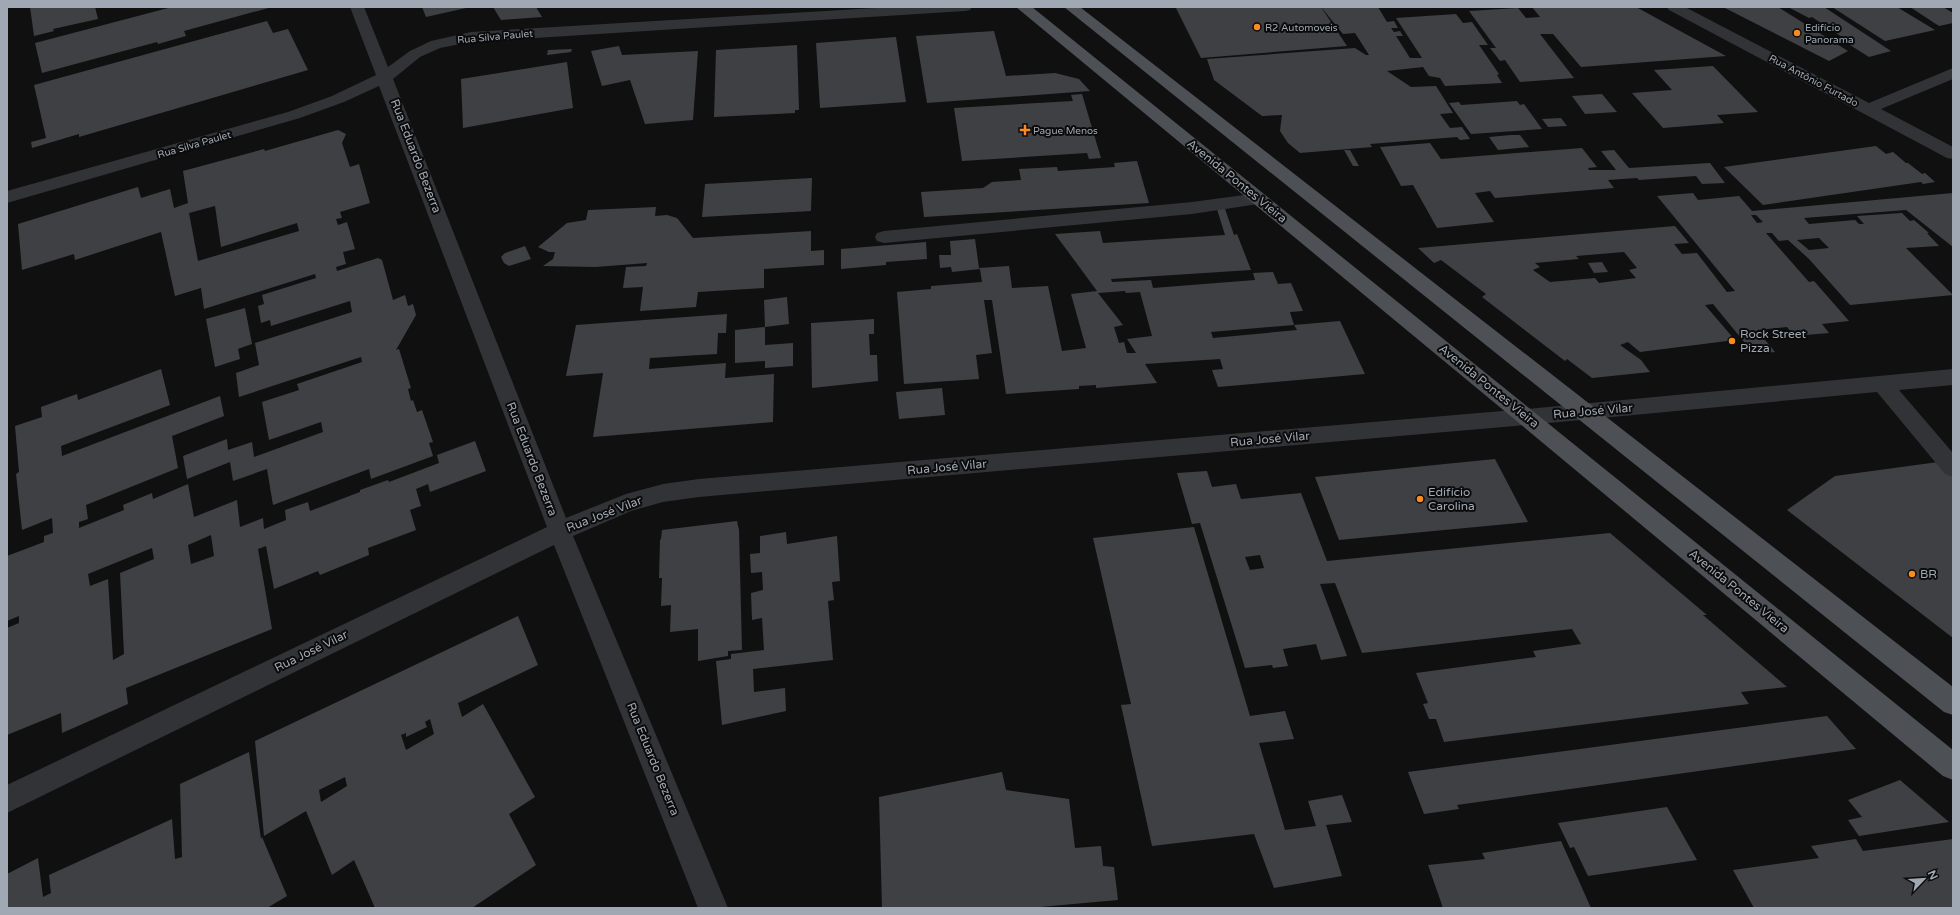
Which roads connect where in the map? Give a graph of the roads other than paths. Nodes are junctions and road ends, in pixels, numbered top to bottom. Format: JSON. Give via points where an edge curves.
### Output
{"nodes":[{"id":1,"x":357,"y":7,"type":"edge"},
{"id":2,"x":965,"y":7,"type":"edge"},
{"id":3,"x":1023,"y":7,"type":"edge"},
{"id":4,"x":1071,"y":7,"type":"edge"},
{"id":5,"x":1674,"y":7,"type":"edge"},
{"id":6,"x":1953,"y":73,"type":"edge"},
{"id":7,"x":385,"y":77,"type":"junction"},
{"id":8,"x":1869,"y":109,"type":"junction"},
{"id":9,"x":1953,"y":154,"type":"edge"},
{"id":10,"x":7,"y":197,"type":"edge"},
{"id":11,"x":1259,"y":199,"type":"junction"},
{"id":12,"x":884,"y":237,"type":"dead end"},
{"id":13,"x":1953,"y":377,"type":"edge"},
{"id":14,"x":1882,"y":384,"type":"junction"},
{"id":15,"x":1583,"y":411,"type":"junction"},
{"id":16,"x":1527,"y":417,"type":"junction"},
{"id":17,"x":1953,"y":468,"type":"edge"},
{"id":18,"x":560,"y":531,"type":"junction"},
{"id":19,"x":1947,"y":693,"type":"edge"},
{"id":20,"x":1953,"y":767,"type":"edge"},
{"id":21,"x":7,"y":799,"type":"edge"},
{"id":22,"x":713,"y":908,"type":"edge"}],
"edges":[{"from":1,"to":7,"type":"street","name":"Rua Eduardo Bezerra"},
{"from":2,"to":7,"type":"street","name":"Rua Silva Paulet","via":[[471,37],[436,44],[415,54]]},
{"from":3,"to":11,"type":"main road","name":"Avenida Pontes Vieira"},
{"from":4,"to":15,"type":"main road"},
{"from":5,"to":8,"type":"street","name":"Rua Antônio Furtado"},
{"from":6,"to":8,"type":"street"},
{"from":7,"to":10,"type":"street","name":"Rua Silva Paulet","via":[[338,99],[294,115]]},
{"from":7,"to":18,"type":"street","name":"Rua Eduardo Bezerra"},
{"from":8,"to":9,"type":"street","name":"Rua Antônio Furtado"},
{"from":11,"to":12,"type":"street","via":[[1184,209]]},
{"from":11,"to":16,"type":"main road","name":"Avenida Pontes Vieira"},
{"from":13,"to":14,"type":"street","name":"Rua José Vilar"},
{"from":14,"to":15,"type":"street","name":"Rua José Vilar"},
{"from":14,"to":17,"type":"street"},
{"from":15,"to":16,"type":"street","name":"Rua José Vilar"},
{"from":15,"to":19,"type":"main road"},
{"from":16,"to":18,"type":"street","name":"Rua José Vilar","via":[[699,488],[663,493],[626,503]]},
{"from":16,"to":20,"type":"main road","name":"Avenida Pontes Vieira"},
{"from":18,"to":21,"type":"street","name":"Rua José Vilar"},
{"from":18,"to":22,"type":"street","name":"Rua Eduardo Bezerra"}]}
